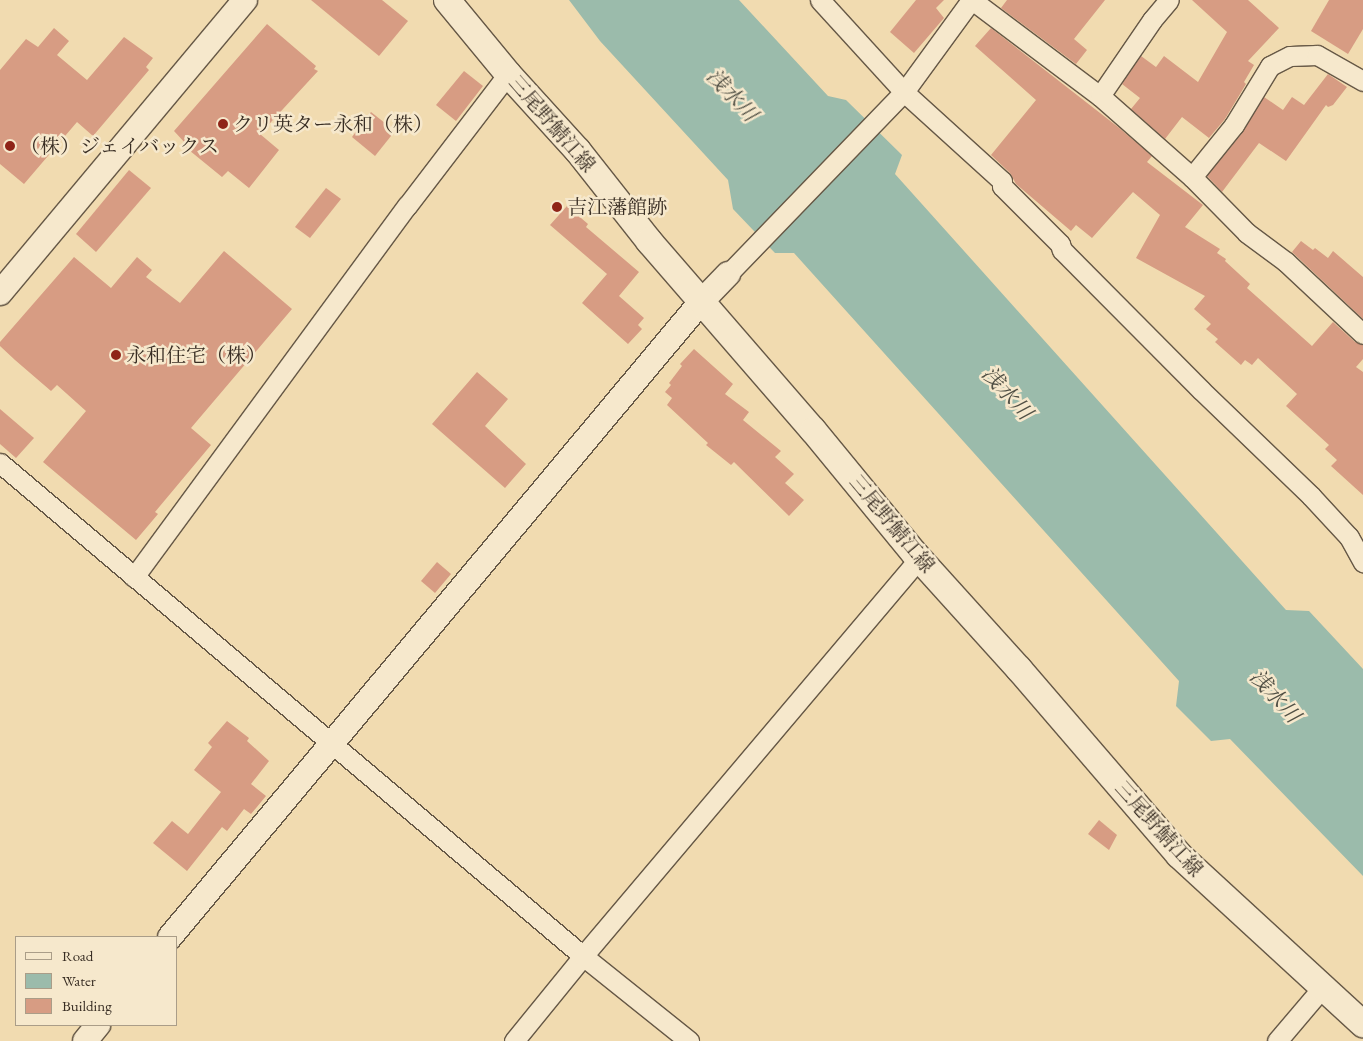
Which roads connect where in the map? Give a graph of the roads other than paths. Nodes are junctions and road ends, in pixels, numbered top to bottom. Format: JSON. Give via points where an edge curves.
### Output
{"nodes":[{"id":1,"x":245,"y":0,"type":"edge"},
{"id":2,"x":447,"y":0,"type":"edge"},
{"id":3,"x":820,"y":0,"type":"edge"},
{"id":4,"x":972,"y":0,"type":"edge"},
{"id":5,"x":1169,"y":0,"type":"edge"},
{"id":6,"x":508,"y":74,"type":"junction"},
{"id":7,"x":1363,"y":81,"type":"edge"},
{"id":8,"x":904,"y":92,"type":"junction"},
{"id":9,"x":1100,"y":96,"type":"junction"},
{"id":10,"x":1192,"y":177,"type":"junction"},
{"id":11,"x":728,"y":274,"type":"joint"},
{"id":12,"x":0,"y":293,"type":"edge"},
{"id":13,"x":700,"y":302,"type":"junction"},
{"id":14,"x":1363,"y":334,"type":"edge"},
{"id":15,"x":0,"y":463,"type":"edge"},
{"id":16,"x":915,"y":554,"type":"junction"},
{"id":17,"x":1363,"y":562,"type":"edge"},
{"id":18,"x":134,"y":577,"type":"junction"},
{"id":19,"x":332,"y":742,"type":"junction"},
{"id":20,"x":171,"y":936,"type":"edge"},
{"id":21,"x":583,"y":956,"type":"junction"},
{"id":22,"x":1322,"y":988,"type":"junction"},
{"id":23,"x":1363,"y":1024,"type":"edge"},
{"id":24,"x":97,"y":1026,"type":"edge"},
{"id":25,"x":85,"y":1041,"type":"edge"},
{"id":26,"x":514,"y":1041,"type":"edge"},
{"id":27,"x":689,"y":1041,"type":"edge"},
{"id":28,"x":1277,"y":1041,"type":"edge"}],
"edges":[{"from":1,"to":12,"type":"street"},
{"from":2,"to":6,"type":"main road","name":"三尾野鯖江線"},
{"from":3,"to":8,"type":"street"},
{"from":4,"to":8,"type":"street"},
{"from":4,"to":9,"type":"street"},
{"from":5,"to":9,"type":"street"},
{"from":6,"to":13,"type":"main road","name":"三尾野鯖江線","via":[[578,151]]},
{"from":6,"to":18,"type":"street"},
{"from":7,"to":10,"type":"street","via":[[1317,55],[1290,56],[1270,66],[1234,125]]},
{"from":8,"to":11,"type":"street"},
{"from":8,"to":17,"type":"street","via":[[1002,181],[1002,186],[1060,244],[1062,250],[1311,496],[1349,537]]},
{"from":9,"to":10,"type":"street"},
{"from":10,"to":14,"type":"street","via":[[1247,234],[1286,262]]},
{"from":11,"to":13,"type":"street"},
{"from":13,"to":16,"type":"main road","name":"三尾野鯖江線","via":[[813,430]]},
{"from":13,"to":19,"type":"street"},
{"from":15,"to":18,"type":"street"},
{"from":16,"to":21,"type":"street","via":[[917,561]]},
{"from":16,"to":22,"type":"main road","name":"三尾野鯖江線","via":[[1179,855]]},
{"from":18,"to":19,"type":"street"},
{"from":19,"to":20,"type":"street"},
{"from":19,"to":21,"type":"street"},
{"from":21,"to":26,"type":"street"},
{"from":21,"to":27,"type":"street"},
{"from":22,"to":23,"type":"main road","name":"三尾野鯖江線"},
{"from":22,"to":28,"type":"street"},
{"from":24,"to":25,"type":"street"}]}
